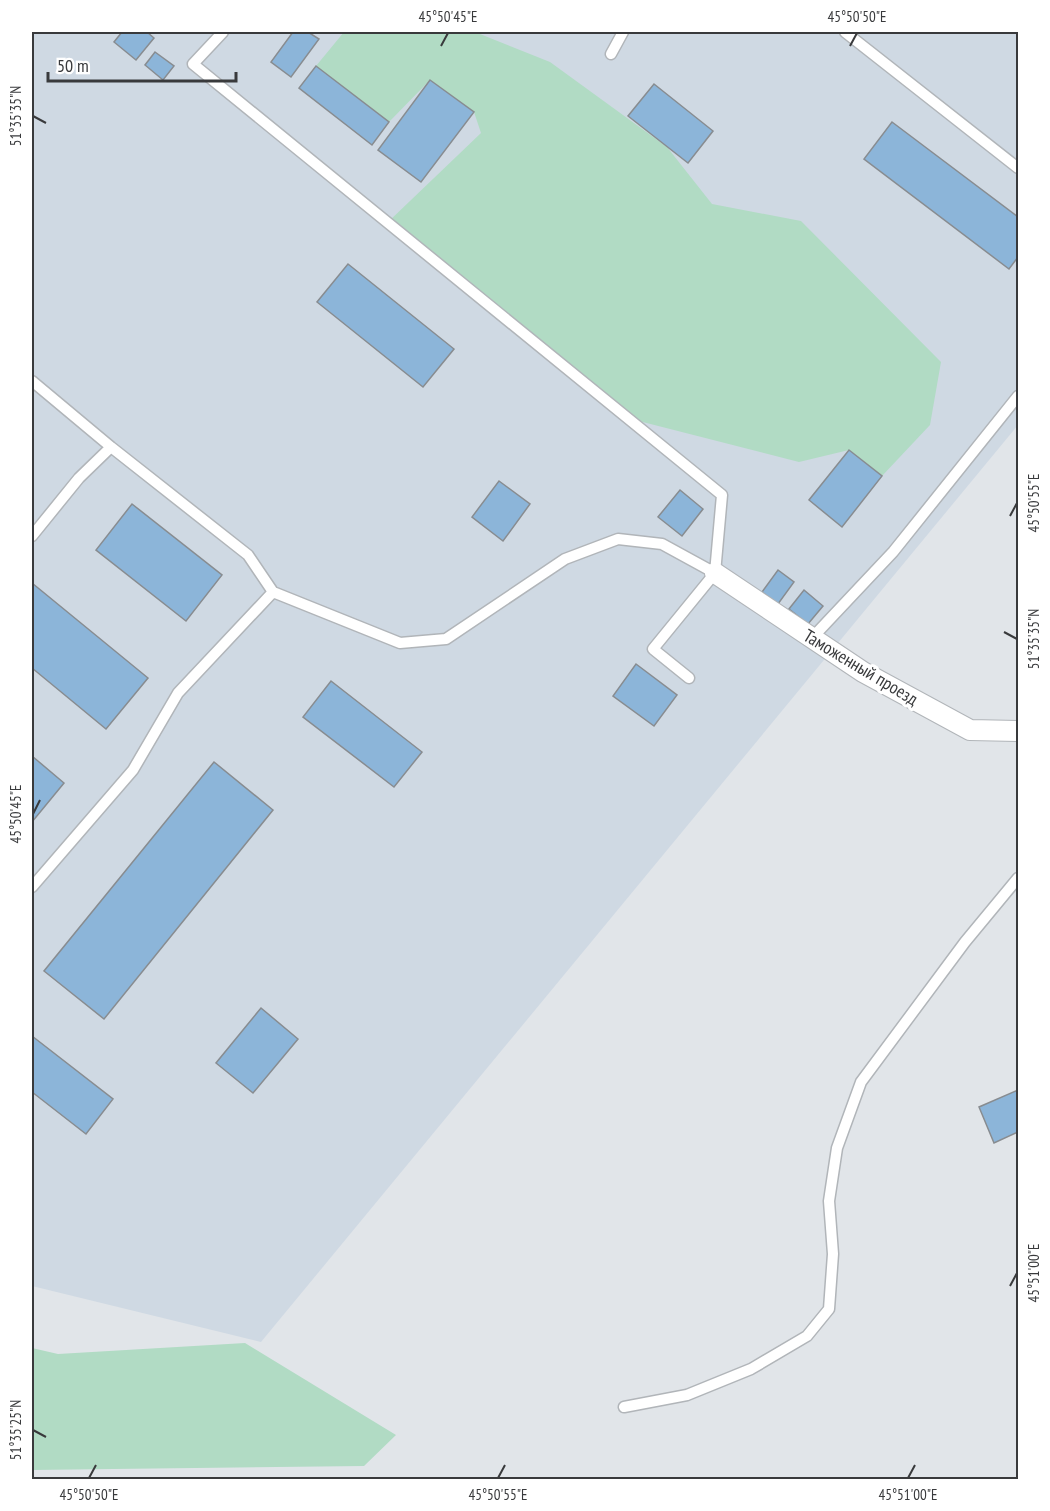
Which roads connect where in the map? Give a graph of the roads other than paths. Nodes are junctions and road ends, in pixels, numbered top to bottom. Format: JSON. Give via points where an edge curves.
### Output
{"nodes":[{"id":1,"x":223,"y":32,"type":"edge"},
{"id":2,"x":623,"y":32,"type":"edge"},
{"id":3,"x":845,"y":32,"type":"edge"},
{"id":4,"x":611,"y":54,"type":"dead end"},
{"id":5,"x":1018,"y":168,"type":"edge"},
{"id":6,"x":32,"y":381,"type":"edge"},
{"id":7,"x":1018,"y":396,"type":"edge"},
{"id":8,"x":111,"y":447,"type":"junction"},
{"id":9,"x":32,"y":536,"type":"edge"},
{"id":10,"x":715,"y":573,"type":"junction"},
{"id":11,"x":273,"y":592,"type":"junction"},
{"id":12,"x":812,"y":638,"type":"junction"},
{"id":13,"x":689,"y":678,"type":"dead end"},
{"id":14,"x":1018,"y":731,"type":"edge"},
{"id":15,"x":1018,"y":878,"type":"edge"},
{"id":16,"x":32,"y":887,"type":"edge"},
{"id":17,"x":624,"y":1407,"type":"dead end"}],
"edges":[{"from":1,"to":10,"type":"lane","via":[[193,64],[722,495]]},
{"from":2,"to":4,"type":"lane"},
{"from":3,"to":5,"type":"lane"},
{"from":6,"to":8,"type":"lane"},
{"from":7,"to":12,"type":"lane","via":[[893,552]]},
{"from":8,"to":9,"type":"lane"},
{"from":8,"to":11,"type":"lane","via":[[248,555]]},
{"from":10,"to":11,"type":"lane","via":[[662,544],[618,539],[565,559],[446,639],[400,643]]},
{"from":10,"to":12,"type":"street","name":"Таможенный проезд"},
{"from":10,"to":13,"type":"lane","via":[[653,649]]},
{"from":11,"to":16,"type":"lane","via":[[178,693],[133,770]]},
{"from":12,"to":14,"type":"street","name":"Таможенный проезд","via":[[863,672],[970,730]]},
{"from":15,"to":17,"type":"lane","via":[[861,1082],[837,1148],[829,1201],[833,1254],[829,1309],[807,1336],[751,1369],[687,1395]]}]}
